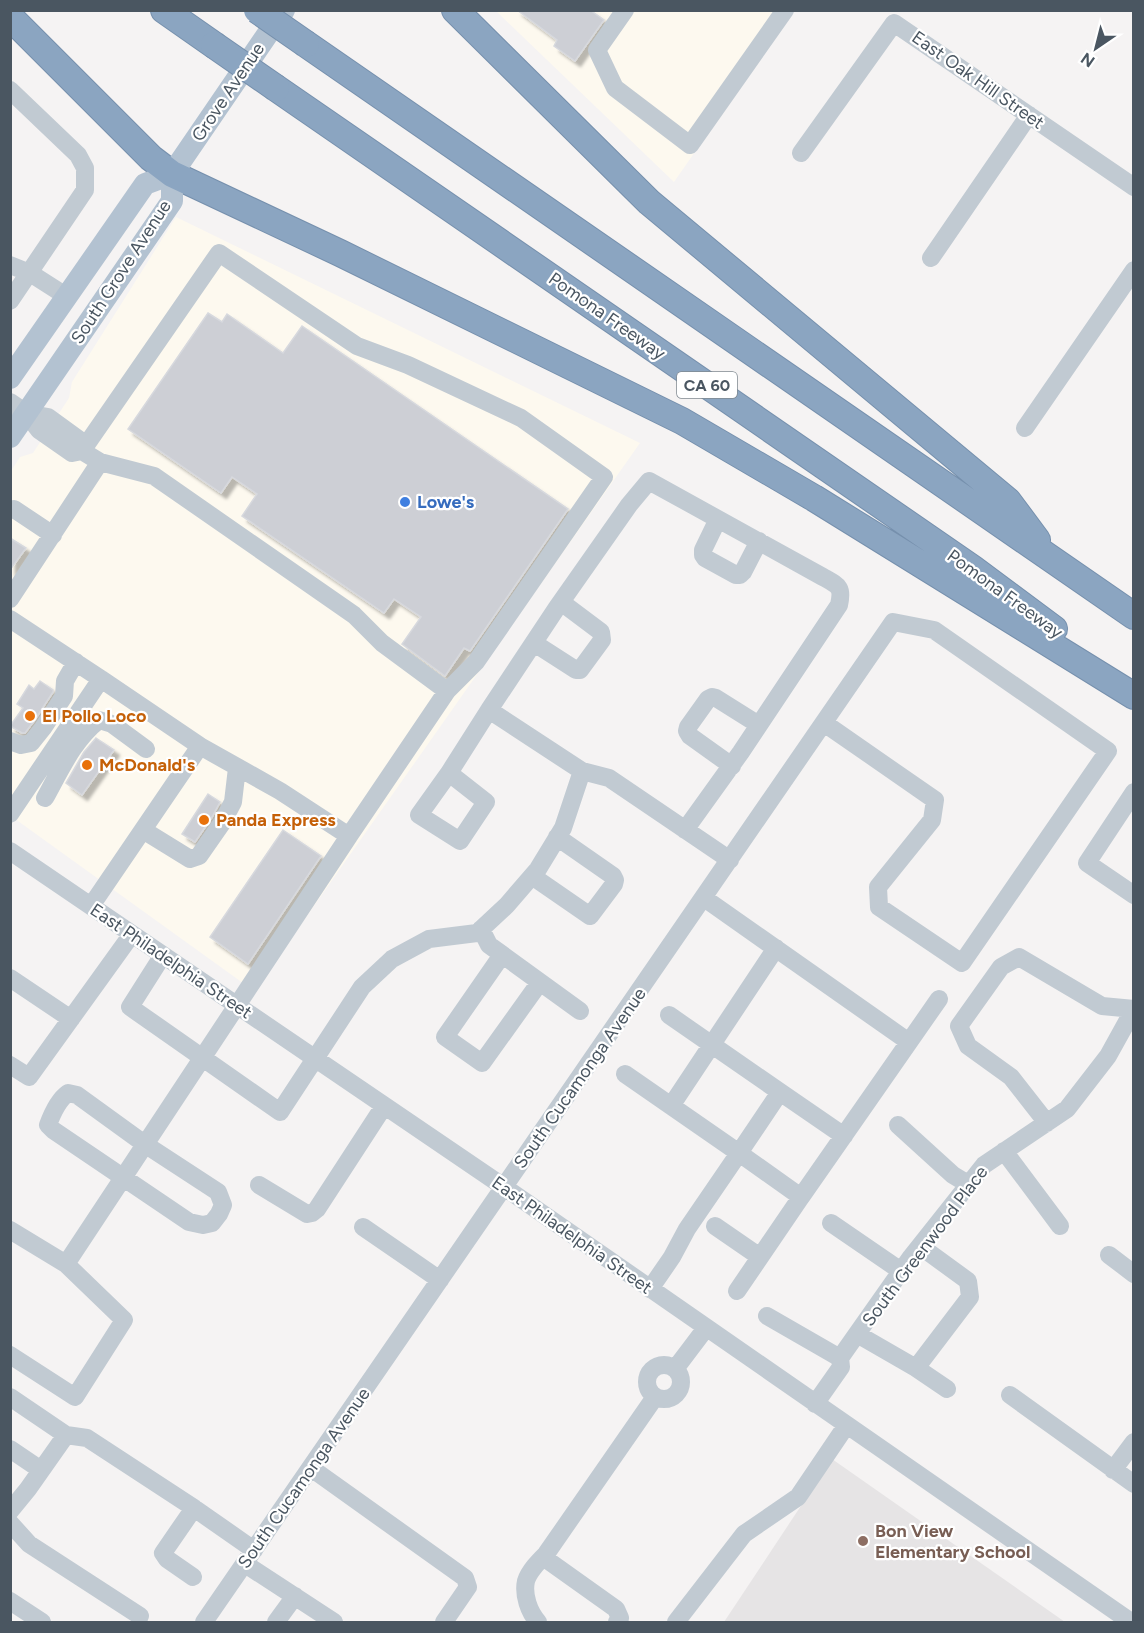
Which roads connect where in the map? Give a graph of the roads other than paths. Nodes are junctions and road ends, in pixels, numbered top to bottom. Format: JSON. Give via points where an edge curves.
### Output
{"nodes":[{"id":1,"x":164,"y":10,"type":"edge"},
{"id":2,"x":257,"y":10,"type":"edge"},
{"id":3,"x":284,"y":10,"type":"edge"},
{"id":4,"x":455,"y":10,"type":"edge"},
{"id":5,"x":625,"y":10,"type":"edge"},
{"id":6,"x":785,"y":10,"type":"edge"},
{"id":7,"x":898,"y":16,"type":"edge"},
{"id":8,"x":10,"y":17,"type":"edge"},
{"id":9,"x":10,"y":90,"type":"edge"},
{"id":10,"x":1029,"y":115,"type":"junction"},
{"id":11,"x":801,"y":153,"type":"dead end"},
{"id":12,"x":172,"y":174,"type":"junction"},
{"id":13,"x":1134,"y":187,"type":"edge"},
{"id":14,"x":931,"y":258,"type":"dead end"},
{"id":15,"x":10,"y":265,"type":"edge"},
{"id":16,"x":1134,"y":270,"type":"edge"},
{"id":17,"x":30,"y":273,"type":"junction"},
{"id":18,"x":66,"y":296,"type":"junction"},
{"id":19,"x":10,"y":301,"type":"edge"},
{"id":20,"x":10,"y":378,"type":"edge"},
{"id":21,"x":18,"y":407,"type":"edge"},
{"id":22,"x":1025,"y":428,"type":"dead end"},
{"id":23,"x":10,"y":437,"type":"edge"},
{"id":24,"x":82,"y":451,"type":"junction"},
{"id":25,"x":100,"y":462,"type":"junction"},
{"id":26,"x":10,"y":510,"type":"edge"},
{"id":27,"x":718,"y":519,"type":"junction"},
{"id":28,"x":53,"y":535,"type":"junction"},
{"id":29,"x":759,"y":541,"type":"junction"},
{"id":30,"x":1049,"y":557,"type":"junction"},
{"id":31,"x":11,"y":598,"type":"edge"},
{"id":32,"x":561,"y":602,"type":"junction"},
{"id":33,"x":1134,"y":616,"type":"edge"},
{"id":34,"x":10,"y":619,"type":"edge"},
{"id":35,"x":534,"y":643,"type":"junction"},
{"id":36,"x":76,"y":662,"type":"junction"},
{"id":37,"x":101,"y":679,"type":"junction"},
{"id":38,"x":447,"y":690,"type":"junction"},
{"id":39,"x":1134,"y":690,"type":"edge"},
{"id":40,"x":1134,"y":696,"type":"edge"},
{"id":41,"x":489,"y":710,"type":"junction"},
{"id":42,"x":824,"y":723,"type":"junction"},
{"id":43,"x":759,"y":725,"type":"junction"},
{"id":44,"x":10,"y":741,"type":"edge"},
{"id":45,"x":200,"y":747,"type":"junction"},
{"id":46,"x":143,"y":753,"type":"dead end"},
{"id":47,"x":732,"y":766,"type":"junction"},
{"id":48,"x":237,"y":768,"type":"junction"},
{"id":49,"x":582,"y":771,"type":"junction"},
{"id":50,"x":448,"y":772,"type":"dead end"},
{"id":51,"x":1134,"y":792,"type":"edge"},
{"id":52,"x":45,"y":798,"type":"dead end"},
{"id":53,"x":10,"y":814,"type":"edge"},
{"id":54,"x":143,"y":830,"type":"junction"},
{"id":55,"x":685,"y":830,"type":"junction"},
{"id":56,"x":349,"y":836,"type":"junction"},
{"id":57,"x":557,"y":837,"type":"junction"},
{"id":58,"x":10,"y":851,"type":"edge"},
{"id":59,"x":730,"y":860,"type":"junction"},
{"id":60,"x":532,"y":876,"type":"junction"},
{"id":61,"x":1134,"y":895,"type":"edge"},
{"id":62,"x":704,"y":898,"type":"junction"},
{"id":63,"x":91,"y":906,"type":"junction"},
{"id":64,"x":481,"y":929,"type":"junction"},
{"id":65,"x":132,"y":934,"type":"junction"},
{"id":66,"x":776,"y":948,"type":"junction"},
{"id":67,"x":163,"y":955,"type":"junction"},
{"id":68,"x":502,"y":955,"type":"junction"},
{"id":69,"x":10,"y":978,"type":"edge"},
{"id":70,"x":540,"y":982,"type":"junction"},
{"id":71,"x":939,"y":999,"type":"dead end"},
{"id":72,"x":238,"y":1006,"type":"junction"},
{"id":73,"x":1134,"y":1009,"type":"edge"},
{"id":74,"x":580,"y":1011,"type":"dead end"},
{"id":75,"x":669,"y":1015,"type":"dead end"},
{"id":76,"x":71,"y":1018,"type":"junction"},
{"id":77,"x":909,"y":1042,"type":"junction"},
{"id":78,"x":711,"y":1046,"type":"junction"},
{"id":79,"x":204,"y":1058,"type":"junction"},
{"id":80,"x":315,"y":1059,"type":"junction"},
{"id":81,"x":10,"y":1065,"type":"edge"},
{"id":82,"x":625,"y":1074,"type":"dead end"},
{"id":83,"x":780,"y":1092,"type":"junction"},
{"id":84,"x":384,"y":1106,"type":"junction"},
{"id":85,"x":671,"y":1106,"type":"junction"},
{"id":86,"x":1047,"y":1123,"type":"junction"},
{"id":87,"x":898,"y":1125,"type":"dead end"},
{"id":88,"x":844,"y":1136,"type":"junction"},
{"id":89,"x":146,"y":1144,"type":"junction"},
{"id":90,"x":1004,"y":1151,"type":"junction"},
{"id":91,"x":739,"y":1152,"type":"junction"},
{"id":92,"x":123,"y":1178,"type":"junction"},
{"id":93,"x":968,"y":1184,"type":"junction"},
{"id":94,"x":258,"y":1185,"type":"dead end"},
{"id":95,"x":504,"y":1187,"type":"junction"},
{"id":96,"x":801,"y":1197,"type":"junction"},
{"id":97,"x":831,"y":1223,"type":"dead end"},
{"id":98,"x":715,"y":1226,"type":"dead end"},
{"id":99,"x":1060,"y":1226,"type":"dead end"},
{"id":100,"x":363,"y":1227,"type":"dead end"},
{"id":101,"x":10,"y":1230,"type":"edge"},
{"id":102,"x":920,"y":1246,"type":"junction"},
{"id":103,"x":1109,"y":1255,"type":"dead end"},
{"id":104,"x":760,"y":1257,"type":"junction"},
{"id":105,"x":66,"y":1264,"type":"junction"},
{"id":106,"x":901,"y":1271,"type":"junction"},
{"id":107,"x":1134,"y":1274,"type":"edge"},
{"id":108,"x":440,"y":1280,"type":"junction"},
{"id":109,"x":650,"y":1289,"type":"junction"},
{"id":110,"x":737,"y":1292,"type":"dead end"},
{"id":111,"x":767,"y":1316,"type":"dead end"},
{"id":112,"x":705,"y":1328,"type":"junction"},
{"id":113,"x":857,"y":1334,"type":"junction"},
{"id":114,"x":10,"y":1355,"type":"edge"},
{"id":115,"x":840,"y":1358,"type":"junction"},
{"id":116,"x":916,"y":1368,"type":"junction"},
{"id":117,"x":947,"y":1389,"type":"dead end"},
{"id":118,"x":1010,"y":1395,"type":"dead end"},
{"id":119,"x":10,"y":1396,"type":"edge"},
{"id":120,"x":810,"y":1400,"type":"junction"},
{"id":121,"x":846,"y":1425,"type":"junction"},
{"id":122,"x":66,"y":1435,"type":"junction"},
{"id":123,"x":1134,"y":1442,"type":"edge"},
{"id":124,"x":10,"y":1449,"type":"edge"},
{"id":125,"x":311,"y":1468,"type":"junction"},
{"id":126,"x":41,"y":1470,"type":"junction"},
{"id":127,"x":1113,"y":1470,"type":"junction"},
{"id":128,"x":1134,"y":1484,"type":"edge"},
{"id":129,"x":194,"y":1508,"type":"junction"},
{"id":130,"x":10,"y":1511,"type":"edge"},
{"id":131,"x":10,"y":1522,"type":"edge"},
{"id":132,"x":250,"y":1557,"type":"junction"},
{"id":133,"x":543,"y":1557,"type":"junction"},
{"id":134,"x":193,"y":1577,"type":"dead end"},
{"id":135,"x":295,"y":1596,"type":"junction"},
{"id":136,"x":10,"y":1601,"type":"edge"},
{"id":137,"x":140,"y":1616,"type":"dead end"},
{"id":138,"x":42,"y":1623,"type":"edge"},
{"id":139,"x":204,"y":1623,"type":"edge"},
{"id":140,"x":276,"y":1623,"type":"edge"},
{"id":141,"x":334,"y":1623,"type":"edge"},
{"id":142,"x":444,"y":1623,"type":"edge"},
{"id":143,"x":538,"y":1623,"type":"edge"},
{"id":144,"x":617,"y":1623,"type":"edge"},
{"id":145,"x":676,"y":1623,"type":"edge"},
{"id":146,"x":1131,"y":1623,"type":"edge"}],
"edges":[{"from":1,"to":39,"type":"highway","name":"Pomona Freeway","number":"CA 60","bridge":true,"via":[[972,568]]},
{"from":2,"to":30,"type":"highway","number":"CA 60","bridge":true},
{"from":3,"to":12,"type":"main road","name":"Grove Avenue"},
{"from":4,"to":30,"type":"highway","via":[[649,202],[1008,501]]},
{"from":5,"to":6,"type":"street","via":[[597,50],[615,88],[690,146]]},
{"from":7,"to":10,"type":"street","name":"East Oak Hill Street"},
{"from":7,"to":11,"type":"street","name":"East Oak Hill Street"},
{"from":8,"to":12,"type":"highway","via":[[151,158]]},
{"from":9,"to":17,"type":"street","via":[[78,155],[85,168],[85,190]]},
{"from":10,"to":13,"type":"street","name":"East Oak Hill Street"},
{"from":10,"to":14,"type":"street"},
{"from":12,"to":18,"type":"main road","name":"South Grove Avenue","via":[[145,184]]},
{"from":12,"to":21,"type":"main road","name":"South Grove Avenue","via":[[172,201]]},
{"from":12,"to":40,"type":"highway","via":[[682,421]]},
{"from":15,"to":17,"type":"street"},
{"from":16,"to":22,"type":"street"},
{"from":17,"to":18,"type":"street"},
{"from":17,"to":19,"type":"street"},
{"from":18,"to":20,"type":"main road","name":"South Grove Avenue"},
{"from":21,"to":23,"type":"main road","name":"South Grove Avenue"},
{"from":21,"to":24,"type":"street","via":[[48,417],[81,441]]},
{"from":24,"to":25,"type":"street"},
{"from":24,"to":38,"type":"street","via":[[219,253],[357,346],[408,365],[521,418],[604,477],[476,662]]},
{"from":25,"to":28,"type":"street"},
{"from":25,"to":38,"type":"street","via":[[154,476],[354,615],[382,643]]},
{"from":26,"to":28,"type":"street"},
{"from":27,"to":29,"type":"street"},
{"from":27,"to":29,"type":"street","via":[[703,550],[705,558],[740,575]]},
{"from":27,"to":32,"type":"street","via":[[649,481]]},
{"from":28,"to":31,"type":"street"},
{"from":29,"to":43,"type":"street","via":[[838,585],[842,593],[839,605]]},
{"from":30,"to":33,"type":"highway","number":"CA 60"},
{"from":32,"to":35,"type":"street"},
{"from":32,"to":35,"type":"street","via":[[601,632],[602,640],[580,670]]},
{"from":34,"to":36,"type":"street"},
{"from":35,"to":41,"type":"street"},
{"from":36,"to":37,"type":"street"},
{"from":36,"to":44,"type":"street","via":[[65,681],[64,696],[43,728],[31,742],[21,745]]},
{"from":37,"to":45,"type":"street"},
{"from":37,"to":53,"type":"street"},
{"from":38,"to":56,"type":"street"},
{"from":41,"to":49,"type":"street"},
{"from":41,"to":50,"type":"street"},
{"from":42,"to":42,"type":"street","name":"South Cucamonga Avenue","via":[[935,800],[932,820],[878,886],[879,907],[962,963],[1108,751],[934,630],[893,622]]},
{"from":42,"to":59,"type":"street","name":"South Cucamonga Avenue"},
{"from":43,"to":47,"type":"street"},
{"from":43,"to":47,"type":"street","via":[[712,697],[688,727],[690,736]]},
{"from":45,"to":48,"type":"street"},
{"from":45,"to":54,"type":"street"},
{"from":46,"to":52,"type":"street","via":[[112,724],[99,720],[74,747]]},
{"from":47,"to":55,"type":"street"},
{"from":48,"to":54,"type":"street","via":[[233,802],[199,856],[190,859]]},
{"from":48,"to":56,"type":"street"},
{"from":49,"to":55,"type":"street","via":[[609,778]]},
{"from":49,"to":57,"type":"street"},
{"from":51,"to":61,"type":"street","via":[[1087,863]]},
{"from":54,"to":63,"type":"street"},
{"from":55,"to":59,"type":"street"},
{"from":56,"to":72,"type":"street"},
{"from":57,"to":60,"type":"street"},
{"from":57,"to":60,"type":"street","via":[[613,876],[614,884],[590,915]]},
{"from":58,"to":63,"type":"street","name":"East Philadelphia Street"},
{"from":59,"to":62,"type":"street","name":"South Cucamonga Avenue"},
{"from":60,"to":64,"type":"street"},
{"from":62,"to":66,"type":"street"},
{"from":62,"to":95,"type":"street","name":"South Cucamonga Avenue"},
{"from":63,"to":65,"type":"street","name":"East Philadelphia Street"},
{"from":64,"to":68,"type":"street","via":[[489,945]]},
{"from":64,"to":80,"type":"street","via":[[477,933],[429,939],[392,960],[362,987]]},
{"from":65,"to":67,"type":"street","name":"East Philadelphia Street"},
{"from":65,"to":76,"type":"street"},
{"from":66,"to":77,"type":"street"},
{"from":66,"to":78,"type":"street"},
{"from":67,"to":72,"type":"street","name":"East Philadelphia Street"},
{"from":67,"to":79,"type":"street","via":[[129,1006]]},
{"from":68,"to":70,"type":"street"},
{"from":68,"to":70,"type":"street","via":[[445,1037],[482,1063]]},
{"from":69,"to":76,"type":"street"},
{"from":70,"to":74,"type":"street"},
{"from":71,"to":77,"type":"street"},
{"from":72,"to":79,"type":"street"},
{"from":72,"to":80,"type":"street","name":"East Philadelphia Street"},
{"from":73,"to":86,"type":"street","name":"South Greenwood Place","via":[[1108,1056],[1068,1109]]},
{"from":73,"to":86,"type":"street","via":[[1102,1006],[1019,957],[1001,967],[959,1026],[968,1046],[1011,1077]]},
{"from":75,"to":78,"type":"street"},
{"from":76,"to":81,"type":"street","via":[[29,1077]]},
{"from":77,"to":88,"type":"street"},
{"from":78,"to":83,"type":"street"},
{"from":78,"to":85,"type":"street"},
{"from":79,"to":80,"type":"street","via":[[280,1112]]},
{"from":79,"to":89,"type":"street"},
{"from":80,"to":84,"type":"street","name":"East Philadelphia Street"},
{"from":82,"to":85,"type":"street"},
{"from":83,"to":88,"type":"street"},
{"from":83,"to":91,"type":"street"},
{"from":84,"to":94,"type":"street","via":[[312,1214]]},
{"from":84,"to":95,"type":"street","name":"East Philadelphia Street"},
{"from":85,"to":91,"type":"street"},
{"from":86,"to":90,"type":"street","name":"South Greenwood Place"},
{"from":87,"to":93,"type":"street"},
{"from":88,"to":96,"type":"street"},
{"from":89,"to":92,"type":"street"},
{"from":89,"to":92,"type":"street","via":[[77,1095],[64,1095],[48,1125]]},
{"from":89,"to":92,"type":"street","via":[[218,1192],[223,1204],[219,1214],[212,1223],[189,1222]]},
{"from":90,"to":93,"type":"street","name":"South Greenwood Place","via":[[984,1165]]},
{"from":90,"to":99,"type":"street"},
{"from":91,"to":96,"type":"street"},
{"from":91,"to":109,"type":"street"},
{"from":92,"to":105,"type":"street"},
{"from":93,"to":102,"type":"street","name":"South Greenwood Place"},
{"from":95,"to":108,"type":"street","name":"South Cucamonga Avenue"},
{"from":95,"to":109,"type":"street","name":"East Philadelphia Street"},
{"from":96,"to":104,"type":"street"},
{"from":97,"to":106,"type":"street"},
{"from":98,"to":104,"type":"street"},
{"from":100,"to":108,"type":"street"},
{"from":101,"to":105,"type":"street"},
{"from":102,"to":106,"type":"street","name":"South Greenwood Place"},
{"from":102,"to":116,"type":"street","via":[[968,1281],[970,1297]]},
{"from":103,"to":107,"type":"street"},
{"from":104,"to":110,"type":"street"},
{"from":105,"to":114,"type":"street","via":[[124,1320],[75,1397]]},
{"from":106,"to":113,"type":"street","name":"South Greenwood Place"},
{"from":108,"to":125,"type":"street","name":"South Cucamonga Avenue"},
{"from":109,"to":112,"type":"street","name":"East Philadelphia Street"},
{"from":111,"to":115,"type":"street"},
{"from":112,"to":120,"type":"street","name":"East Philadelphia Street"},
{"from":112,"to":133,"type":"street","via":[[675,1369],[682,1383],[677,1394],[662,1400],[655,1397]]},
{"from":113,"to":115,"type":"street","name":"South Greenwood Place"},
{"from":113,"to":116,"type":"street"},
{"from":115,"to":120,"type":"street","name":"South Greenwood Place","via":[[831,1361]]},
{"from":116,"to":117,"type":"street"},
{"from":118,"to":127,"type":"street"},
{"from":119,"to":122,"type":"street"},
{"from":120,"to":121,"type":"street","name":"East Philadelphia Street"},
{"from":121,"to":145,"type":"street","via":[[798,1497],[744,1534]]},
{"from":121,"to":146,"type":"street","name":"East Philadelphia Street"},
{"from":122,"to":126,"type":"street"},
{"from":122,"to":129,"type":"street","via":[[87,1438]]},
{"from":123,"to":127,"type":"street"},
{"from":124,"to":126,"type":"street"},
{"from":125,"to":132,"type":"street","name":"South Cucamonga Avenue"},
{"from":125,"to":142,"type":"street","via":[[465,1578],[468,1587]]},
{"from":126,"to":130,"type":"street"},
{"from":127,"to":128,"type":"street"},
{"from":129,"to":132,"type":"street"},
{"from":129,"to":134,"type":"street","via":[[163,1553]]},
{"from":131,"to":137,"type":"street","via":[[29,1544]]},
{"from":132,"to":135,"type":"street"},
{"from":132,"to":139,"type":"street","name":"South Cucamonga Avenue"},
{"from":133,"to":143,"type":"street","via":[[526,1581],[526,1599]]},
{"from":133,"to":144,"type":"street","via":[[616,1609],[620,1618]]},
{"from":135,"to":140,"type":"street"},
{"from":135,"to":141,"type":"street"},
{"from":136,"to":138,"type":"street"}]}
